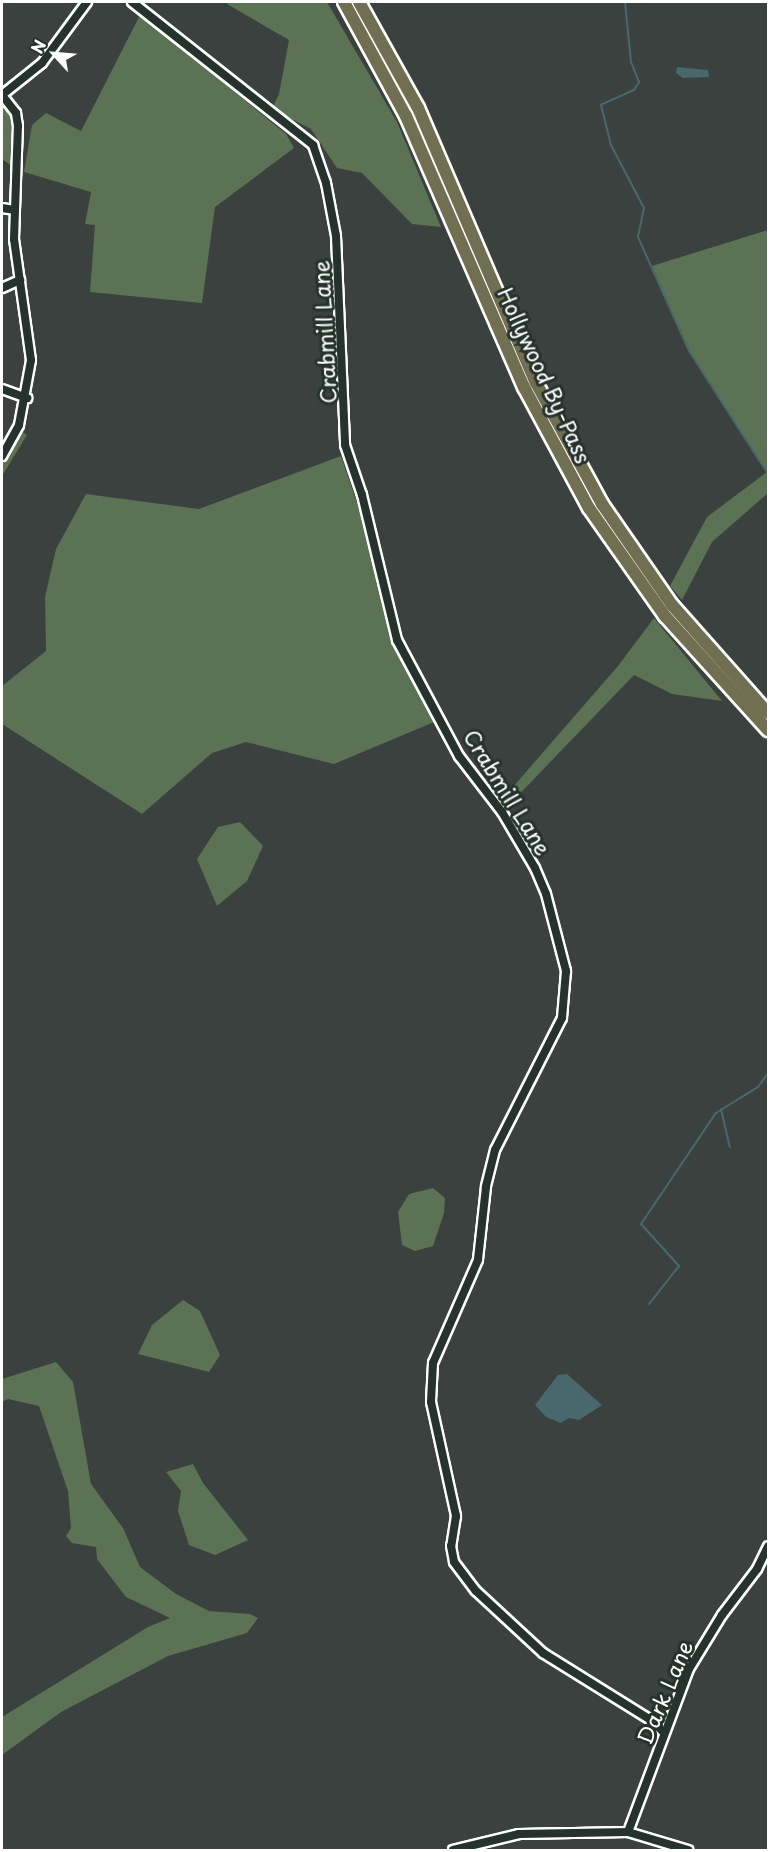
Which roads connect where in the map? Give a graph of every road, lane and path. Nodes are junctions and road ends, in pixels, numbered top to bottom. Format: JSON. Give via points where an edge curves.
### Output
{"nodes":[{"id":1,"x":87,"y":2,"type":"edge"},
{"id":2,"x":132,"y":2,"type":"edge"},
{"id":3,"x":344,"y":2,"type":"edge"},
{"id":4,"x":359,"y":2,"type":"edge"},
{"id":5,"x":2,"y":95,"type":"edge"},
{"id":6,"x":2,"y":208,"type":"edge"},
{"id":7,"x":14,"y":210,"type":"junction"},
{"id":8,"x":20,"y":280,"type":"junction"},
{"id":9,"x":2,"y":288,"type":"edge"},
{"id":10,"x":2,"y":389,"type":"edge"},
{"id":11,"x":27,"y":398,"type":"junction"},
{"id":12,"x":2,"y":456,"type":"edge"},
{"id":13,"x":768,"y":713,"type":"edge"},
{"id":14,"x":768,"y":730,"type":"edge"},
{"id":15,"x":768,"y":1546,"type":"edge"},
{"id":16,"x":672,"y":1711,"type":"junction"},
{"id":17,"x":654,"y":1722,"type":"junction"},
{"id":18,"x":663,"y":1732,"type":"junction"},
{"id":19,"x":628,"y":1832,"type":"junction"},
{"id":20,"x":453,"y":1851,"type":"edge"},
{"id":21,"x":687,"y":1851,"type":"edge"}],
"edges":[{"from":1,"to":5,"type":"street","via":[[42,63]]},
{"from":2,"to":17,"type":"street","name":"Crabmill Lane","via":[[313,145],[326,183],[336,236],[345,445],[362,495],[392,622],[408,663],[459,756],[502,812],[535,868],[546,894],[566,971],[562,1018],[495,1150],[486,1187],[478,1260],[433,1363],[430,1402],[456,1516],[451,1546],[454,1562],[476,1592],[543,1653]]},
{"from":3,"to":14,"type":"highway","name":"Hollywood By-Pass","via":[[406,116],[524,387],[589,508],[665,616]]},
{"from":4,"to":13,"type":"highway","name":"Hollywood By-Pass","via":[[418,108],[536,383],[591,486],[657,585]]},
{"from":5,"to":7,"type":"street","via":[[16,113],[18,126]]},
{"from":6,"to":7,"type":"street"},
{"from":7,"to":8,"type":"street"},
{"from":8,"to":9,"type":"street"},
{"from":8,"to":11,"type":"street","via":[[30,334]]},
{"from":10,"to":11,"type":"street"},
{"from":11,"to":12,"type":"street","via":[[14,437]]},
{"from":15,"to":16,"type":"street","name":"Dark Lane","via":[[757,1569],[722,1615],[689,1669]]},
{"from":16,"to":17,"type":"street"},
{"from":16,"to":18,"type":"street","name":"Dark Lane"},
{"from":17,"to":18,"type":"street","name":"Crabmill Lane"},
{"from":18,"to":19,"type":"street","name":"Dark Lane"},
{"from":19,"to":20,"type":"street","via":[[519,1834]]},
{"from":19,"to":21,"type":"street"}]}
